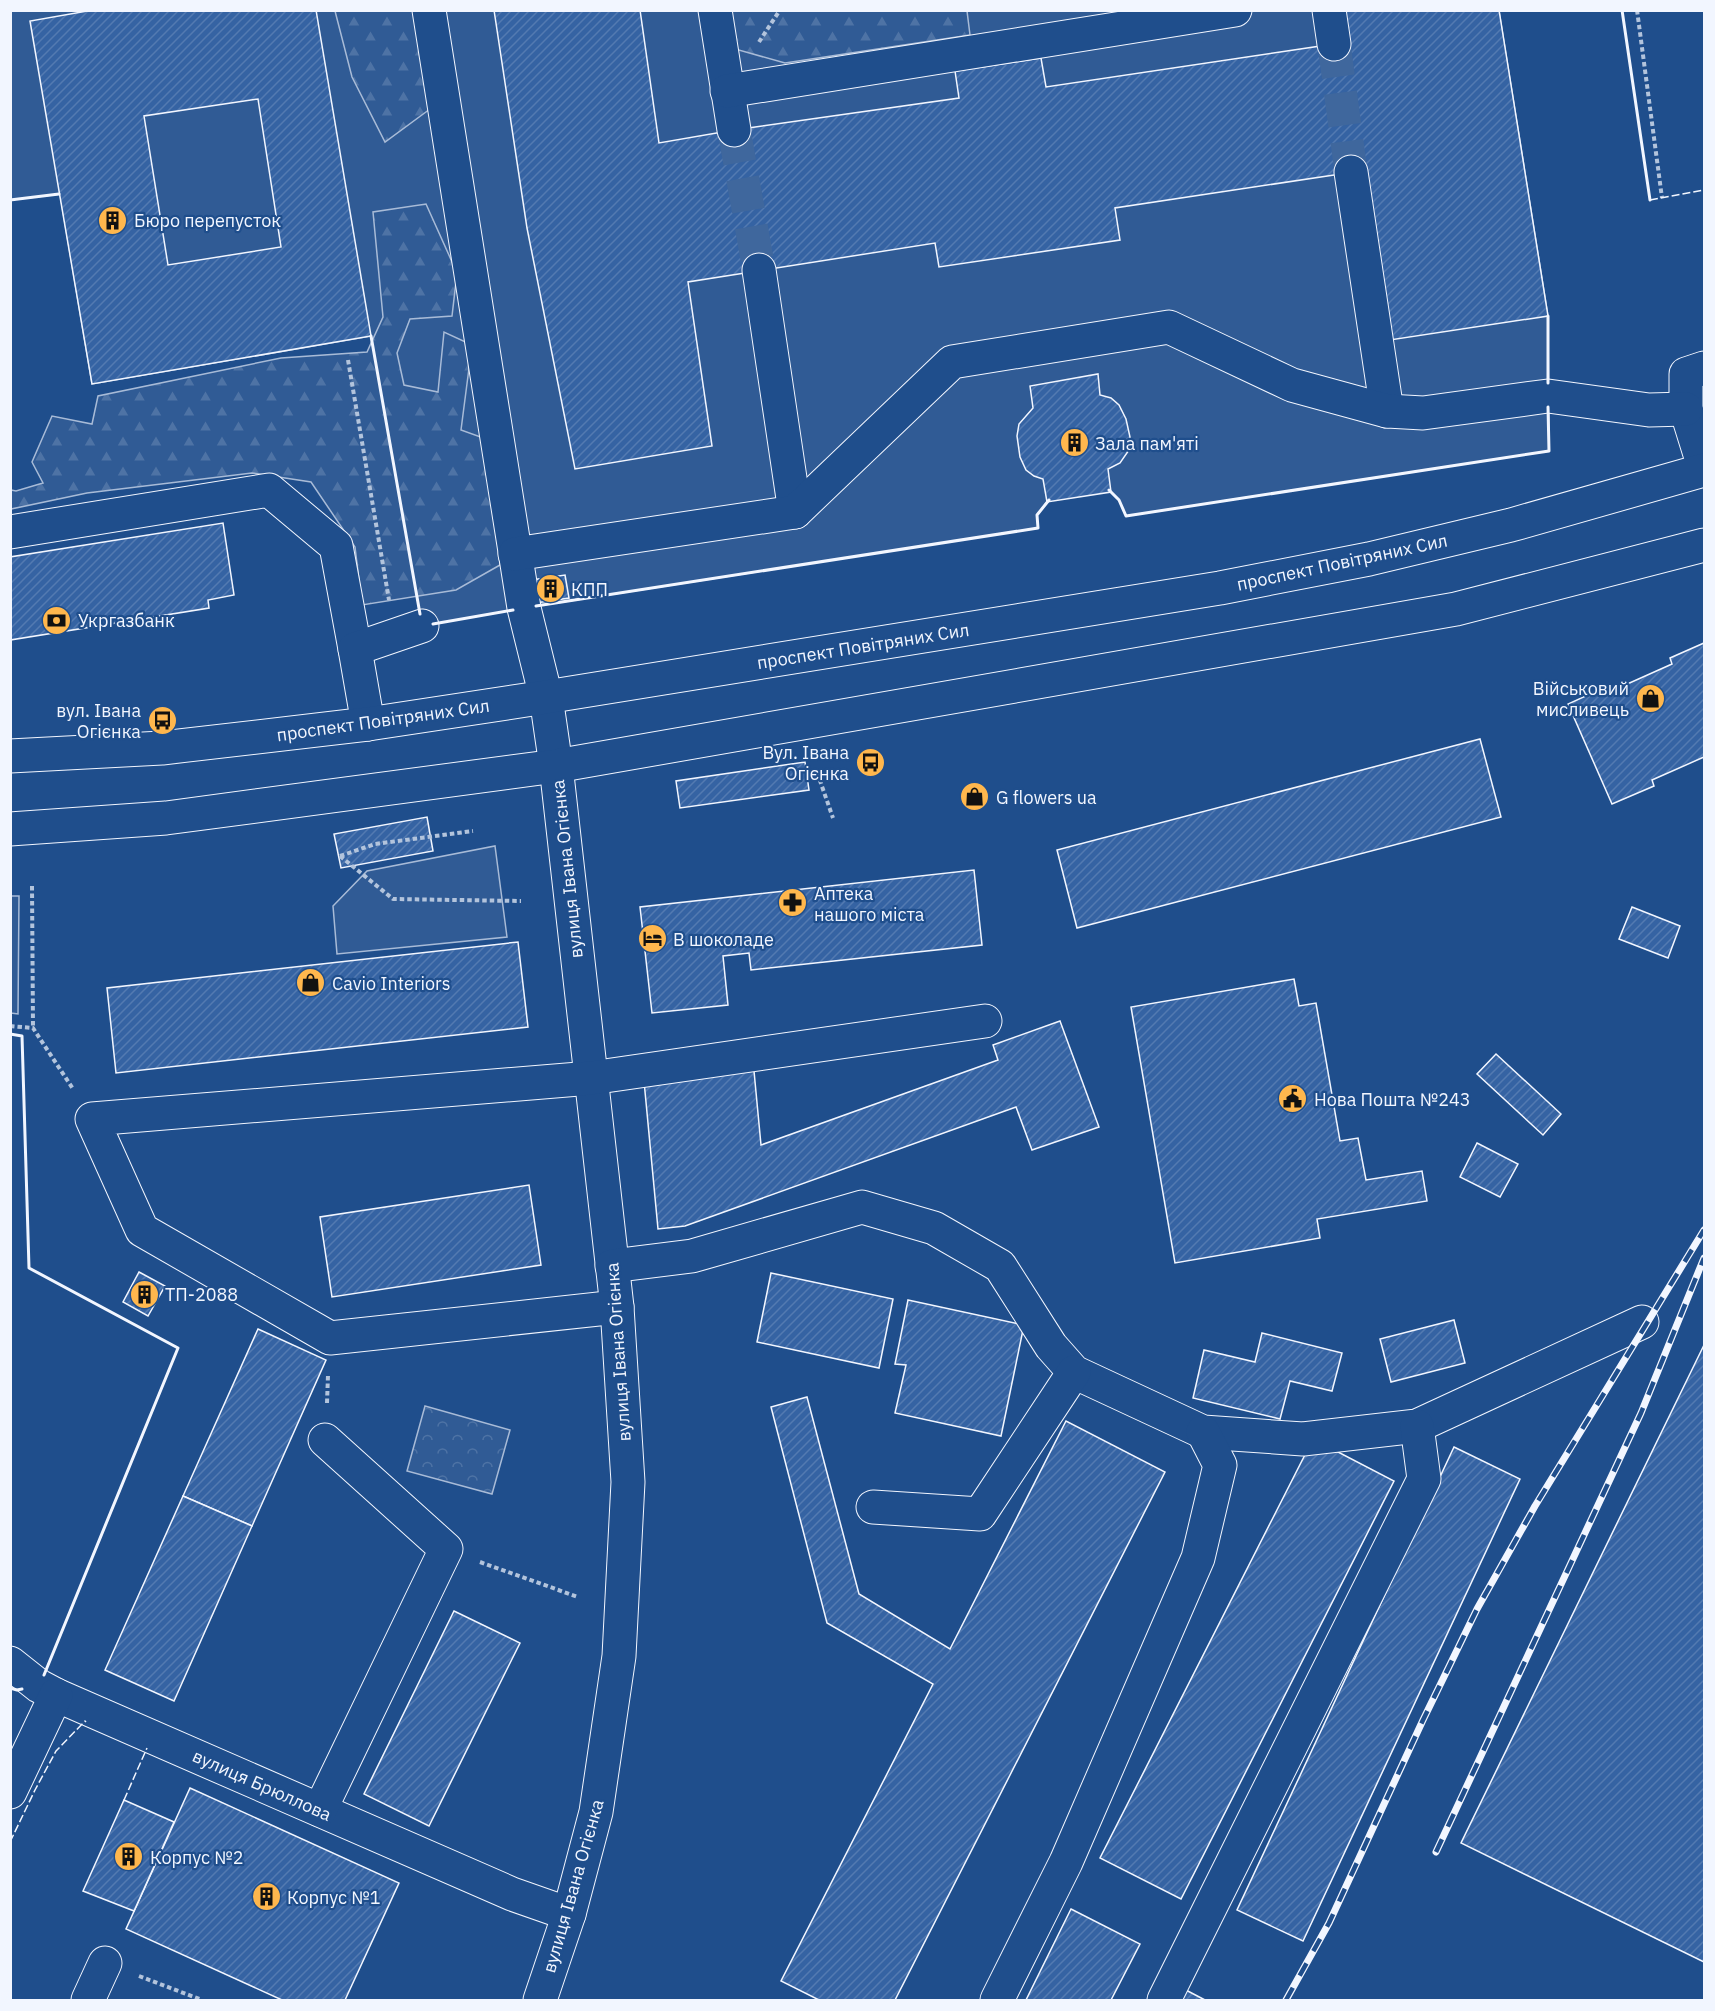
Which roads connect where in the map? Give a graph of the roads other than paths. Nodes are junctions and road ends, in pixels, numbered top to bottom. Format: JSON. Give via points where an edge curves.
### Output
{"nodes":[{"id":1,"x":429,"y":10,"type":"edge"},
{"id":2,"x":715,"y":10,"type":"edge"},
{"id":3,"x":1235,"y":10,"type":"edge"},
{"id":4,"x":1329,"y":10,"type":"edge"},
{"id":5,"x":1334,"y":44,"type":"tunnel mouth"},
{"id":6,"x":728,"y":91,"type":"junction"},
{"id":7,"x":734,"y":130,"type":"tunnel mouth"},
{"id":8,"x":1351,"y":172,"type":"tunnel mouth"},
{"id":9,"x":759,"y":270,"type":"tunnel mouth"},
{"id":10,"x":1704,"y":368,"type":"edge"},
{"id":11,"x":1686,"y":409,"type":"junction"},
{"id":12,"x":1387,"y":411,"type":"junction"},
{"id":13,"x":1704,"y":469,"type":"edge"},
{"id":14,"x":795,"y":512,"type":"junction"},
{"id":15,"x":10,"y":532,"type":"edge"},
{"id":16,"x":1704,"y":545,"type":"edge"},
{"id":17,"x":515,"y":554,"type":"junction"},
{"id":18,"x":422,"y":626,"type":"dead end"},
{"id":19,"x":355,"y":649,"type":"junction"},
{"id":20,"x":546,"y":697,"type":"junction"},
{"id":21,"x":368,"y":724,"type":"junction"},
{"id":22,"x":10,"y":756,"type":"edge"},
{"id":23,"x":556,"y":766,"type":"junction"},
{"id":24,"x":10,"y":829,"type":"edge"},
{"id":25,"x":985,"y":1021,"type":"dead end"},
{"id":26,"x":591,"y":1078,"type":"junction"},
{"id":27,"x":612,"y":1266,"type":"junction"},
{"id":28,"x":617,"y":1307,"type":"junction"},
{"id":29,"x":1642,"y":1322,"type":"dead end"},
{"id":30,"x":1074,"y":1372,"type":"junction"},
{"id":31,"x":1417,"y":1426,"type":"junction"},
{"id":32,"x":1203,"y":1432,"type":"junction"},
{"id":33,"x":325,"y":1440,"type":"road end"},
{"id":34,"x":873,"y":1507,"type":"dead end"},
{"id":35,"x":10,"y":1663,"type":"edge"},
{"id":36,"x":56,"y":1695,"type":"junction"},
{"id":37,"x":19,"y":1752,"type":"edge"},
{"id":38,"x":10,"y":1792,"type":"edge"},
{"id":39,"x":321,"y":1810,"type":"junction"},
{"id":40,"x":569,"y":1914,"type":"junction"},
{"id":41,"x":105,"y":1963,"type":"road end"},
{"id":42,"x":88,"y":2001,"type":"edge"},
{"id":43,"x":540,"y":2001,"type":"edge"},
{"id":44,"x":997,"y":2001,"type":"edge"},
{"id":45,"x":1164,"y":2001,"type":"edge"}],
"edges":[{"from":1,"to":17,"type":"main road","name":"вулиця Івана Огієнка"},
{"from":2,"to":6,"type":"main road"},
{"from":3,"to":6,"type":"main road"},
{"from":4,"to":5,"type":"main road"},
{"from":6,"to":7,"type":"main road"},
{"from":8,"to":12,"type":"main road"},
{"from":9,"to":14,"type":"main road"},
{"from":10,"to":11,"type":"main road","via":[[1686,374]]},
{"from":11,"to":12,"type":"main road","via":[[1649,410],[1548,396],[1423,413]]},
{"from":11,"to":13,"type":"main road"},
{"from":12,"to":14,"type":"main road","via":[[1292,385],[1169,327],[952,362]]},
{"from":13,"to":20,"type":"main road","name":"проспект Повітряних Сил","via":[[1511,525],[1369,559],[1220,588]]},
{"from":14,"to":17,"type":"main road"},
{"from":15,"to":19,"type":"main road","via":[[269,490],[336,546]]},
{"from":16,"to":23,"type":"main road","via":[[1456,609]]},
{"from":17,"to":20,"type":"main road","name":"вулиця Івана Огієнка"},
{"from":18,"to":19,"type":"main road"},
{"from":19,"to":21,"type":"main road"},
{"from":20,"to":21,"type":"main road","name":"проспект Повітряних Сил"},
{"from":20,"to":23,"type":"main road","name":"вулиця Івана Огієнка"},
{"from":21,"to":22,"type":"main road","name":"проспект Повітряних Сил","via":[[162,748]]},
{"from":23,"to":24,"type":"main road","via":[[166,818]]},
{"from":23,"to":26,"type":"main road","name":"вулиця Івана Огієнка"},
{"from":25,"to":26,"type":"main road"},
{"from":26,"to":27,"type":"main road","name":"вулиця Івана Огієнка"},
{"from":26,"to":28,"type":"main road","via":[[92,1119],[141,1230],[330,1338]]},
{"from":27,"to":28,"type":"main road","name":"вулиця Івана Огієнка"},
{"from":27,"to":30,"type":"main road","via":[[692,1256],[862,1207],[934,1228],[1000,1266],[1051,1346]]},
{"from":28,"to":40,"type":"main road","name":"вулиця Івана Огієнка","via":[[628,1482],[619,1656],[596,1812]]},
{"from":29,"to":31,"type":"main road"},
{"from":30,"to":32,"type":"main road"},
{"from":30,"to":34,"type":"main road","via":[[980,1514]]},
{"from":31,"to":32,"type":"main road","via":[[1303,1438]]},
{"from":31,"to":45,"type":"main road","via":[[1424,1479]]},
{"from":32,"to":44,"type":"main road","via":[[1220,1465],[1198,1558],[1066,1862]]},
{"from":33,"to":39,"type":"main road","via":[[446,1549]]},
{"from":35,"to":36,"type":"main road","name":"вулиця Брюллова"},
{"from":36,"to":37,"type":"main road"},
{"from":36,"to":39,"type":"main road","name":"вулиця Брюллова"},
{"from":37,"to":38,"type":"main road"},
{"from":39,"to":40,"type":"main road","name":"вулиця Брюллова","via":[[512,1894]]},
{"from":40,"to":43,"type":"main road","name":"вулиця Івана Огієнка"},
{"from":41,"to":42,"type":"main road"}]}
